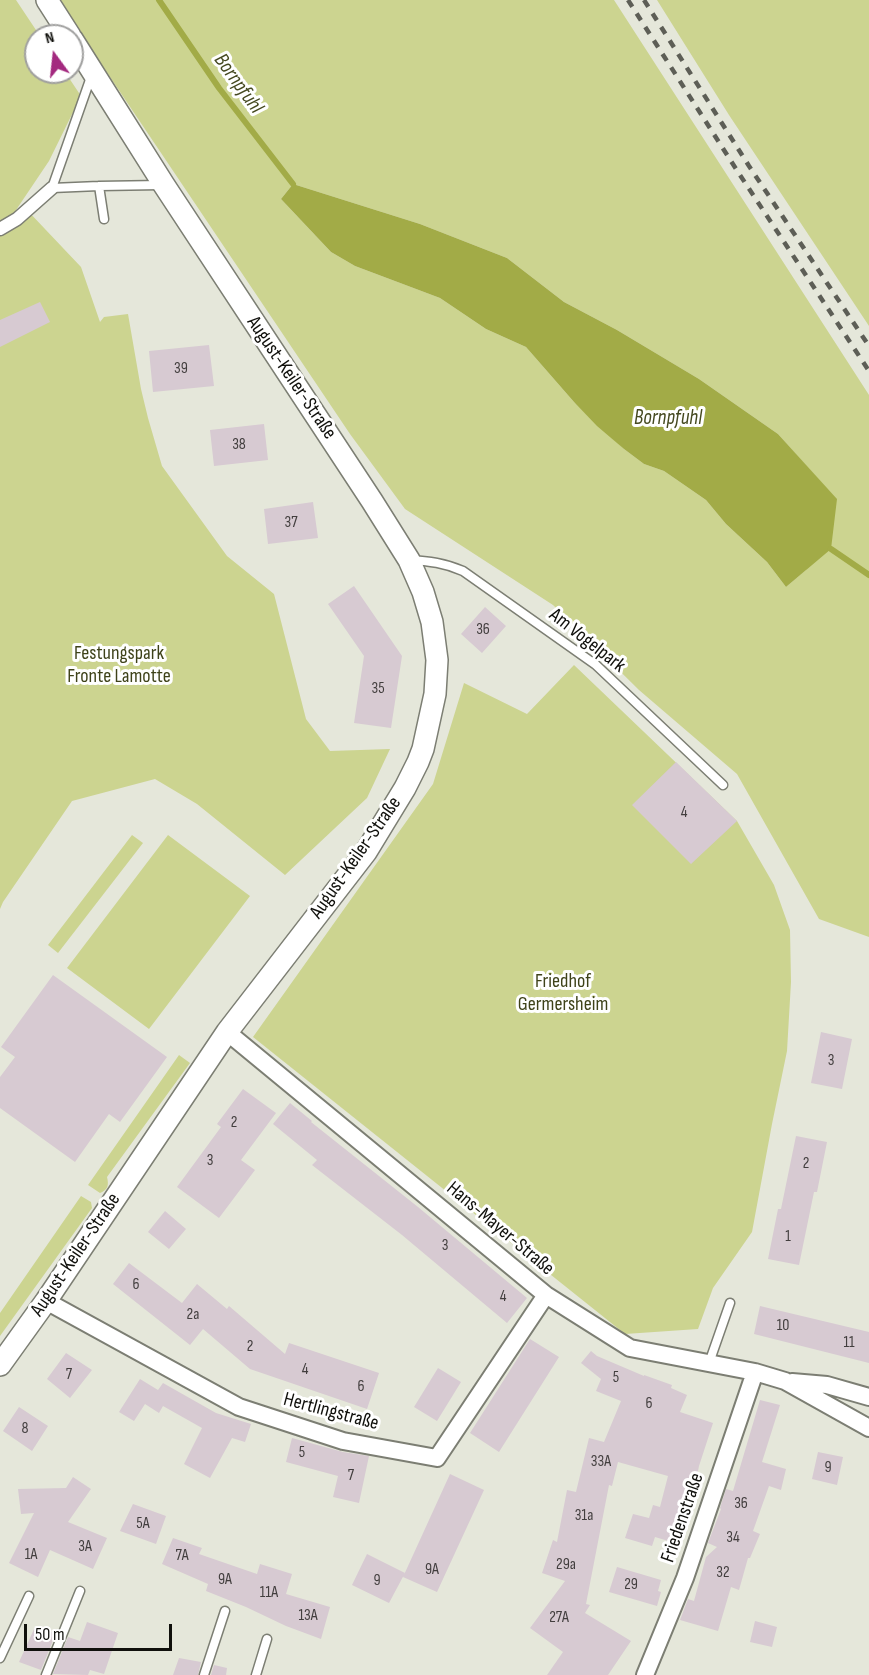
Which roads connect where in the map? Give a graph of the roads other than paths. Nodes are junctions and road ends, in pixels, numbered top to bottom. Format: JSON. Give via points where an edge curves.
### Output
{"nodes":[{"id":1,"x":47,"y":0,"type":"edge"},
{"id":2,"x":62,"y":24,"type":"edge"},
{"id":3,"x":84,"y":59,"type":"edge"},
{"id":4,"x":92,"y":72,"type":"junction"},
{"id":5,"x":164,"y":185,"type":"junction"},
{"id":6,"x":99,"y":186,"type":"junction"},
{"id":7,"x":52,"y":188,"type":"junction"},
{"id":8,"x":104,"y":219,"type":"dead end"},
{"id":9,"x":0,"y":229,"type":"edge"},
{"id":10,"x":409,"y":560,"type":"junction"},
{"id":11,"x":723,"y":785,"type":"dead end"},
{"id":12,"x":228,"y":1032,"type":"junction"},
{"id":13,"x":546,"y":1295,"type":"junction"},
{"id":14,"x":46,"y":1301,"type":"junction"},
{"id":15,"x":730,"y":1303,"type":"dead end"},
{"id":16,"x":709,"y":1363,"type":"junction"},
{"id":17,"x":0,"y":1365,"type":"edge"},
{"id":18,"x":755,"y":1372,"type":"junction"},
{"id":19,"x":785,"y":1382,"type":"junction"},
{"id":20,"x":869,"y":1396,"type":"edge"},
{"id":21,"x":869,"y":1428,"type":"edge"},
{"id":22,"x":80,"y":1591,"type":"dead end"},
{"id":23,"x":29,"y":1596,"type":"dead end"},
{"id":24,"x":225,"y":1611,"type":"dead end"},
{"id":25,"x":267,"y":1639,"type":"dead end"},
{"id":26,"x":0,"y":1658,"type":"edge"},
{"id":27,"x":46,"y":1675,"type":"edge"},
{"id":28,"x":204,"y":1675,"type":"edge"},
{"id":29,"x":256,"y":1675,"type":"edge"},
{"id":30,"x":645,"y":1675,"type":"edge"}],
"edges":[{"from":1,"to":2,"type":"street","name":"August-Keiler-Straße"},
{"from":3,"to":4,"type":"street","name":"August-Keiler-Straße"},
{"from":4,"to":5,"type":"street","name":"August-Keiler-Straße"},
{"from":4,"to":7,"type":"lane"},
{"from":5,"to":6,"type":"lane"},
{"from":5,"to":10,"type":"street","name":"August-Keiler-Straße"},
{"from":6,"to":7,"type":"lane"},
{"from":6,"to":8,"type":"lane"},
{"from":7,"to":9,"type":"street"},
{"from":10,"to":11,"type":"lane","name":"Am Vogelpark","via":[[441,563],[463,571],[596,665]]},
{"from":10,"to":12,"type":"street","name":"August-Keiler-Straße","via":[[432,622],[437,660],[435,693],[423,749],[405,788],[366,852]]},
{"from":12,"to":13,"type":"street","name":"Hans-Mayer-Straße"},
{"from":12,"to":14,"type":"street","name":"August-Keiler-Straße"},
{"from":13,"to":14,"type":"street","name":"Hertlingstraße","via":[[437,1458],[343,1441],[239,1407]]},
{"from":13,"to":16,"type":"street","name":"Hans-Mayer-Straße","via":[[630,1348]]},
{"from":14,"to":17,"type":"street","name":"August-Keiler-Straße"},
{"from":15,"to":16,"type":"lane"},
{"from":16,"to":18,"type":"street","name":"Hans-Mayer-Straße"},
{"from":18,"to":19,"type":"street","name":"Hans-Mayer-Straße"},
{"from":18,"to":30,"type":"street","name":"Friedenstraße","via":[[685,1578]]},
{"from":19,"to":20,"type":"street","name":"Hans-Mayer-Straße","via":[[827,1385]]},
{"from":19,"to":21,"type":"street","name":"Hans-Mayer-Straße"},
{"from":22,"to":27,"type":"lane"},
{"from":23,"to":26,"type":"lane"},
{"from":24,"to":28,"type":"lane"},
{"from":25,"to":29,"type":"lane"}]}
